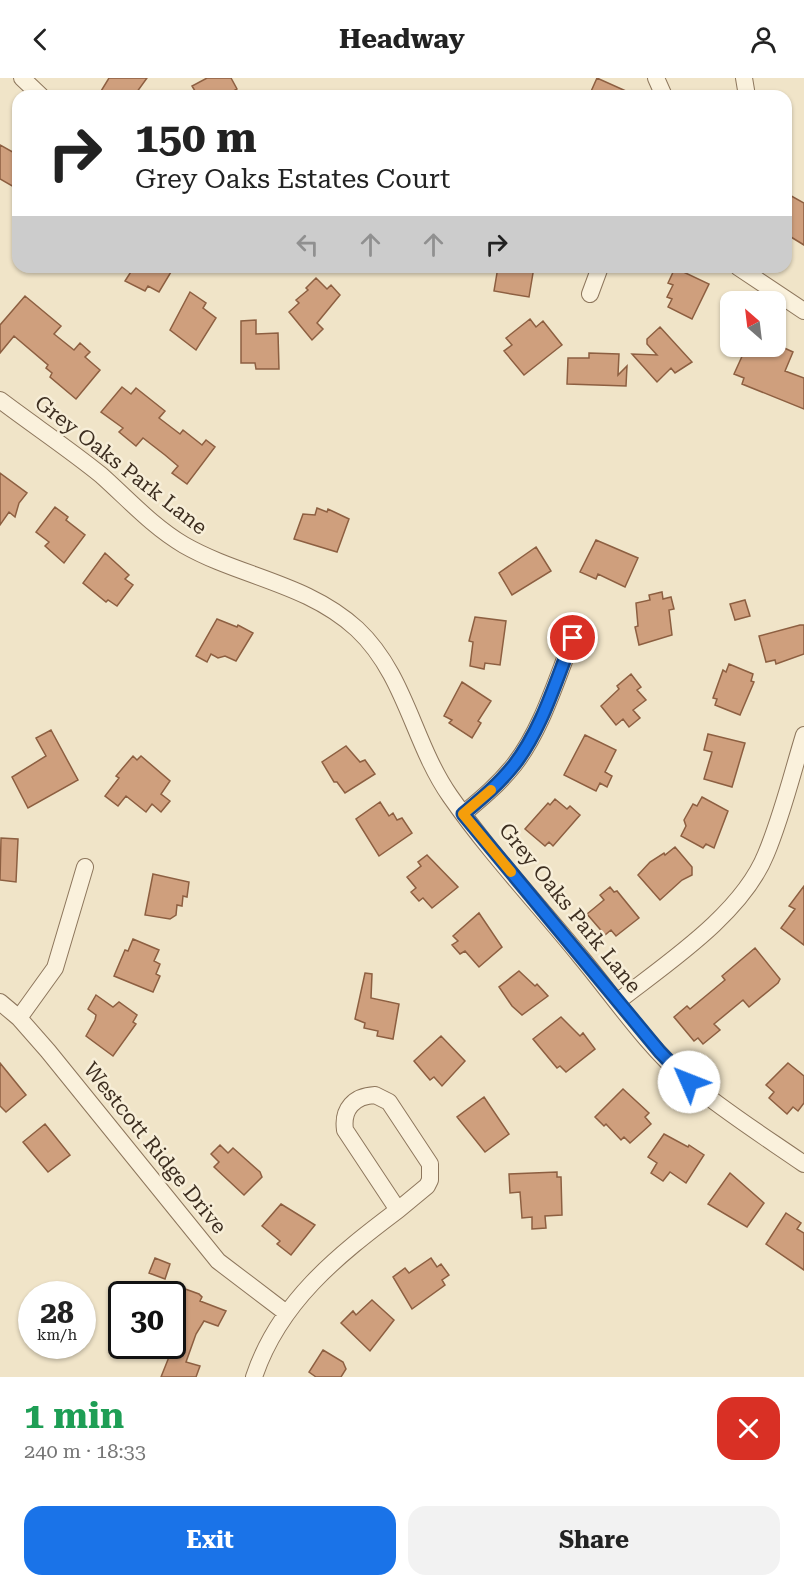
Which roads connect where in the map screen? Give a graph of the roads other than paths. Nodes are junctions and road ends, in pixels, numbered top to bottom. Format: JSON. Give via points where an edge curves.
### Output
{"nodes":[{"id":1,"x":22,"y":78,"type":"edge"},
{"id":2,"x":35,"y":90,"type":"edge"},
{"id":3,"x":598,"y":273,"type":"edge"},
{"id":4,"x":747,"y":273,"type":"edge"},
{"id":5,"x":590,"y":294,"type":"dead end"},
{"id":6,"x":804,"y":311,"type":"edge"},
{"id":7,"x":0,"y":400,"type":"edge"},
{"id":8,"x":573,"y":638,"type":"dead end"},
{"id":9,"x":804,"y":735,"type":"edge"},
{"id":10,"x":463,"y":814,"type":"junction"},
{"id":11,"x":85,"y":867,"type":"dead end"},
{"id":12,"x":0,"y":1002,"type":"edge"},
{"id":13,"x":617,"y":1002,"type":"junction"},
{"id":14,"x":18,"y":1018,"type":"junction"},
{"id":15,"x":804,"y":1164,"type":"edge"},
{"id":16,"x":398,"y":1210,"type":"junction"},
{"id":17,"x":285,"y":1312,"type":"junction"},
{"id":18,"x":254,"y":1377,"type":"edge"}],
"edges":[{"from":1,"to":2,"type":"street"},
{"from":3,"to":5,"type":"street"},
{"from":4,"to":6,"type":"street"},
{"from":7,"to":10,"type":"street","name":"Grey Oaks Park Lane","via":[[99,474],[180,542],[210,559],[291,586],[328,606],[356,629],[387,665],[435,772]]},
{"from":8,"to":10,"type":"street","via":[[543,711],[515,764]]},
{"from":9,"to":13,"type":"street","via":[[766,854],[753,879],[730,908]]},
{"from":10,"to":13,"type":"street","name":"Grey Oaks Park Lane"},
{"from":11,"to":14,"type":"street","via":[[55,968]]},
{"from":12,"to":14,"type":"street","name":"Westcott Ridge Drive"},
{"from":13,"to":15,"type":"street","name":"Grey Oaks Park Lane","via":[[689,1082]]},
{"from":14,"to":17,"type":"street","name":"Westcott Ridge Drive","via":[[218,1261]]},
{"from":16,"to":16,"type":"street","via":[[427,1186],[430,1164],[389,1102],[375,1095],[360,1098],[345,1115],[345,1130]]},
{"from":16,"to":17,"type":"street","via":[[347,1248]]},
{"from":17,"to":18,"type":"street"}]}
